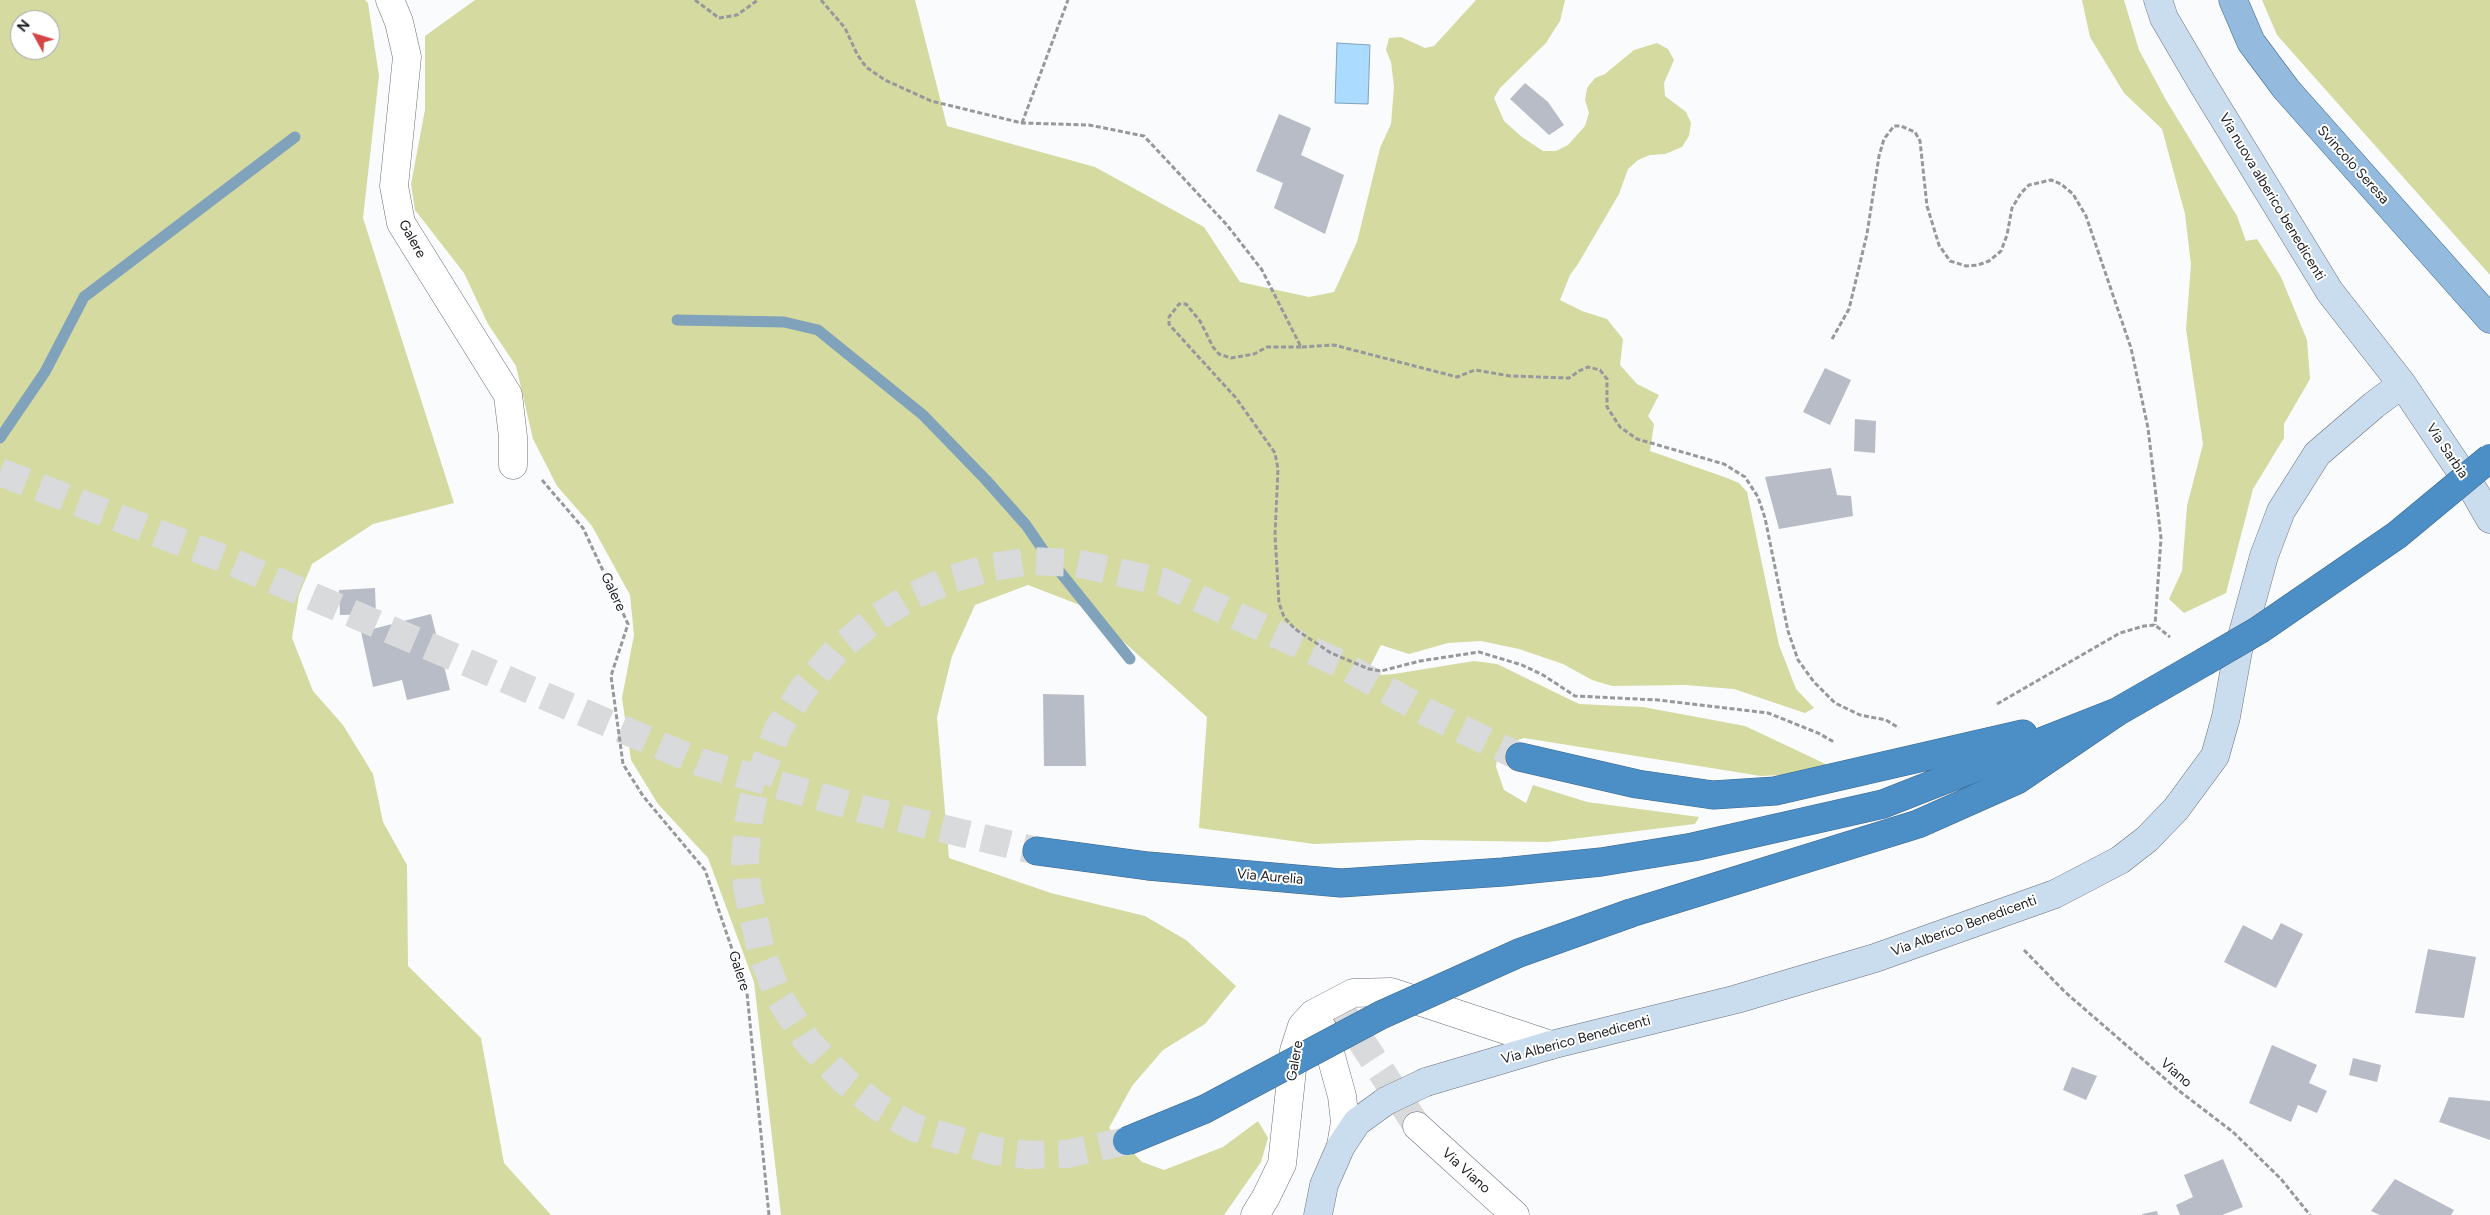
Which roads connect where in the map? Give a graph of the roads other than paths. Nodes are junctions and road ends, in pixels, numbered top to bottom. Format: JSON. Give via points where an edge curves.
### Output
{"nodes":[{"id":1,"x":390,"y":0,"type":"edge"},
{"id":2,"x":2158,"y":0,"type":"edge"},
{"id":3,"x":2233,"y":0,"type":"edge"},
{"id":4,"x":2490,"y":320,"type":"edge"},
{"id":5,"x":2402,"y":384,"type":"junction"},
{"id":6,"x":2490,"y":458,"type":"edge"},
{"id":7,"x":513,"y":465,"type":"road end"},
{"id":8,"x":2490,"y":519,"type":"edge"},
{"id":9,"x":2117,"y":712,"type":"junction"},
{"id":10,"x":1520,"y":756,"type":"tunnel mouth"},
{"id":11,"x":1037,"y":851,"type":"tunnel mouth"},
{"id":12,"x":1313,"y":1014,"type":"junction"},
{"id":13,"x":1551,"y":1045,"type":"junction"},
{"id":14,"x":1417,"y":1126,"type":"tunnel mouth"},
{"id":15,"x":1127,"y":1141,"type":"tunnel mouth"},
{"id":16,"x":1340,"y":1146,"type":"junction"},
{"id":17,"x":1255,"y":1215,"type":"edge"},
{"id":18,"x":1318,"y":1215,"type":"edge"},
{"id":19,"x":1514,"y":1215,"type":"edge"}],
"edges":[{"from":1,"to":7,"type":"street","name":"Galere","via":[[399,22],[406,57],[394,186],[401,223],[508,395]]},
{"from":2,"to":5,"type":"street","name":"Via nuova alberico benedicenti","via":[[2164,18],[2202,83],[2330,292]]},
{"from":3,"to":4,"type":"main road","name":"Svincolo Seresa","via":[[2251,42],[2286,89]]},
{"from":5,"to":8,"type":"street","name":"Via Sarbia"},
{"from":5,"to":13,"type":"street","name":"Via Alberico Benedicenti","via":[[2317,454],[2281,511],[2264,556],[2243,632],[2215,756],[2176,809],[2147,839],[2120,860],[2055,894],[1875,958],[1737,999]]},
{"from":6,"to":9,"type":"highway","bridge":true,"via":[[2397,535],[2259,630]]},
{"from":9,"to":10,"type":"highway","via":[[1775,791],[1713,795],[1637,784]]},
{"from":9,"to":11,"type":"highway","name":"Via Aurelia","via":[[1883,804],[1693,847],[1601,862],[1340,883],[1148,866]]},
{"from":9,"to":15,"type":"highway","bridge":true,"via":[[2017,780],[1918,824],[1631,913],[1519,953],[1381,1015],[1204,1109]]},
{"from":12,"to":13,"type":"street","via":[[1353,993],[1391,992]]},
{"from":12,"to":16,"type":"street","name":"Galere","via":[[1324,1031],[1342,1096],[1345,1122]]},
{"from":12,"to":17,"type":"street","name":"Galere","via":[[1302,1026],[1294,1051],[1282,1164]]},
{"from":13,"to":16,"type":"street","name":"Via Alberico Benedicenti","bridge":true,"via":[[1426,1082],[1386,1101],[1357,1122]]},
{"from":14,"to":19,"type":"street","name":"Via Viano"},
{"from":16,"to":18,"type":"street","name":"Via Alberico Benedicenti","via":[[1324,1185]]}]}
